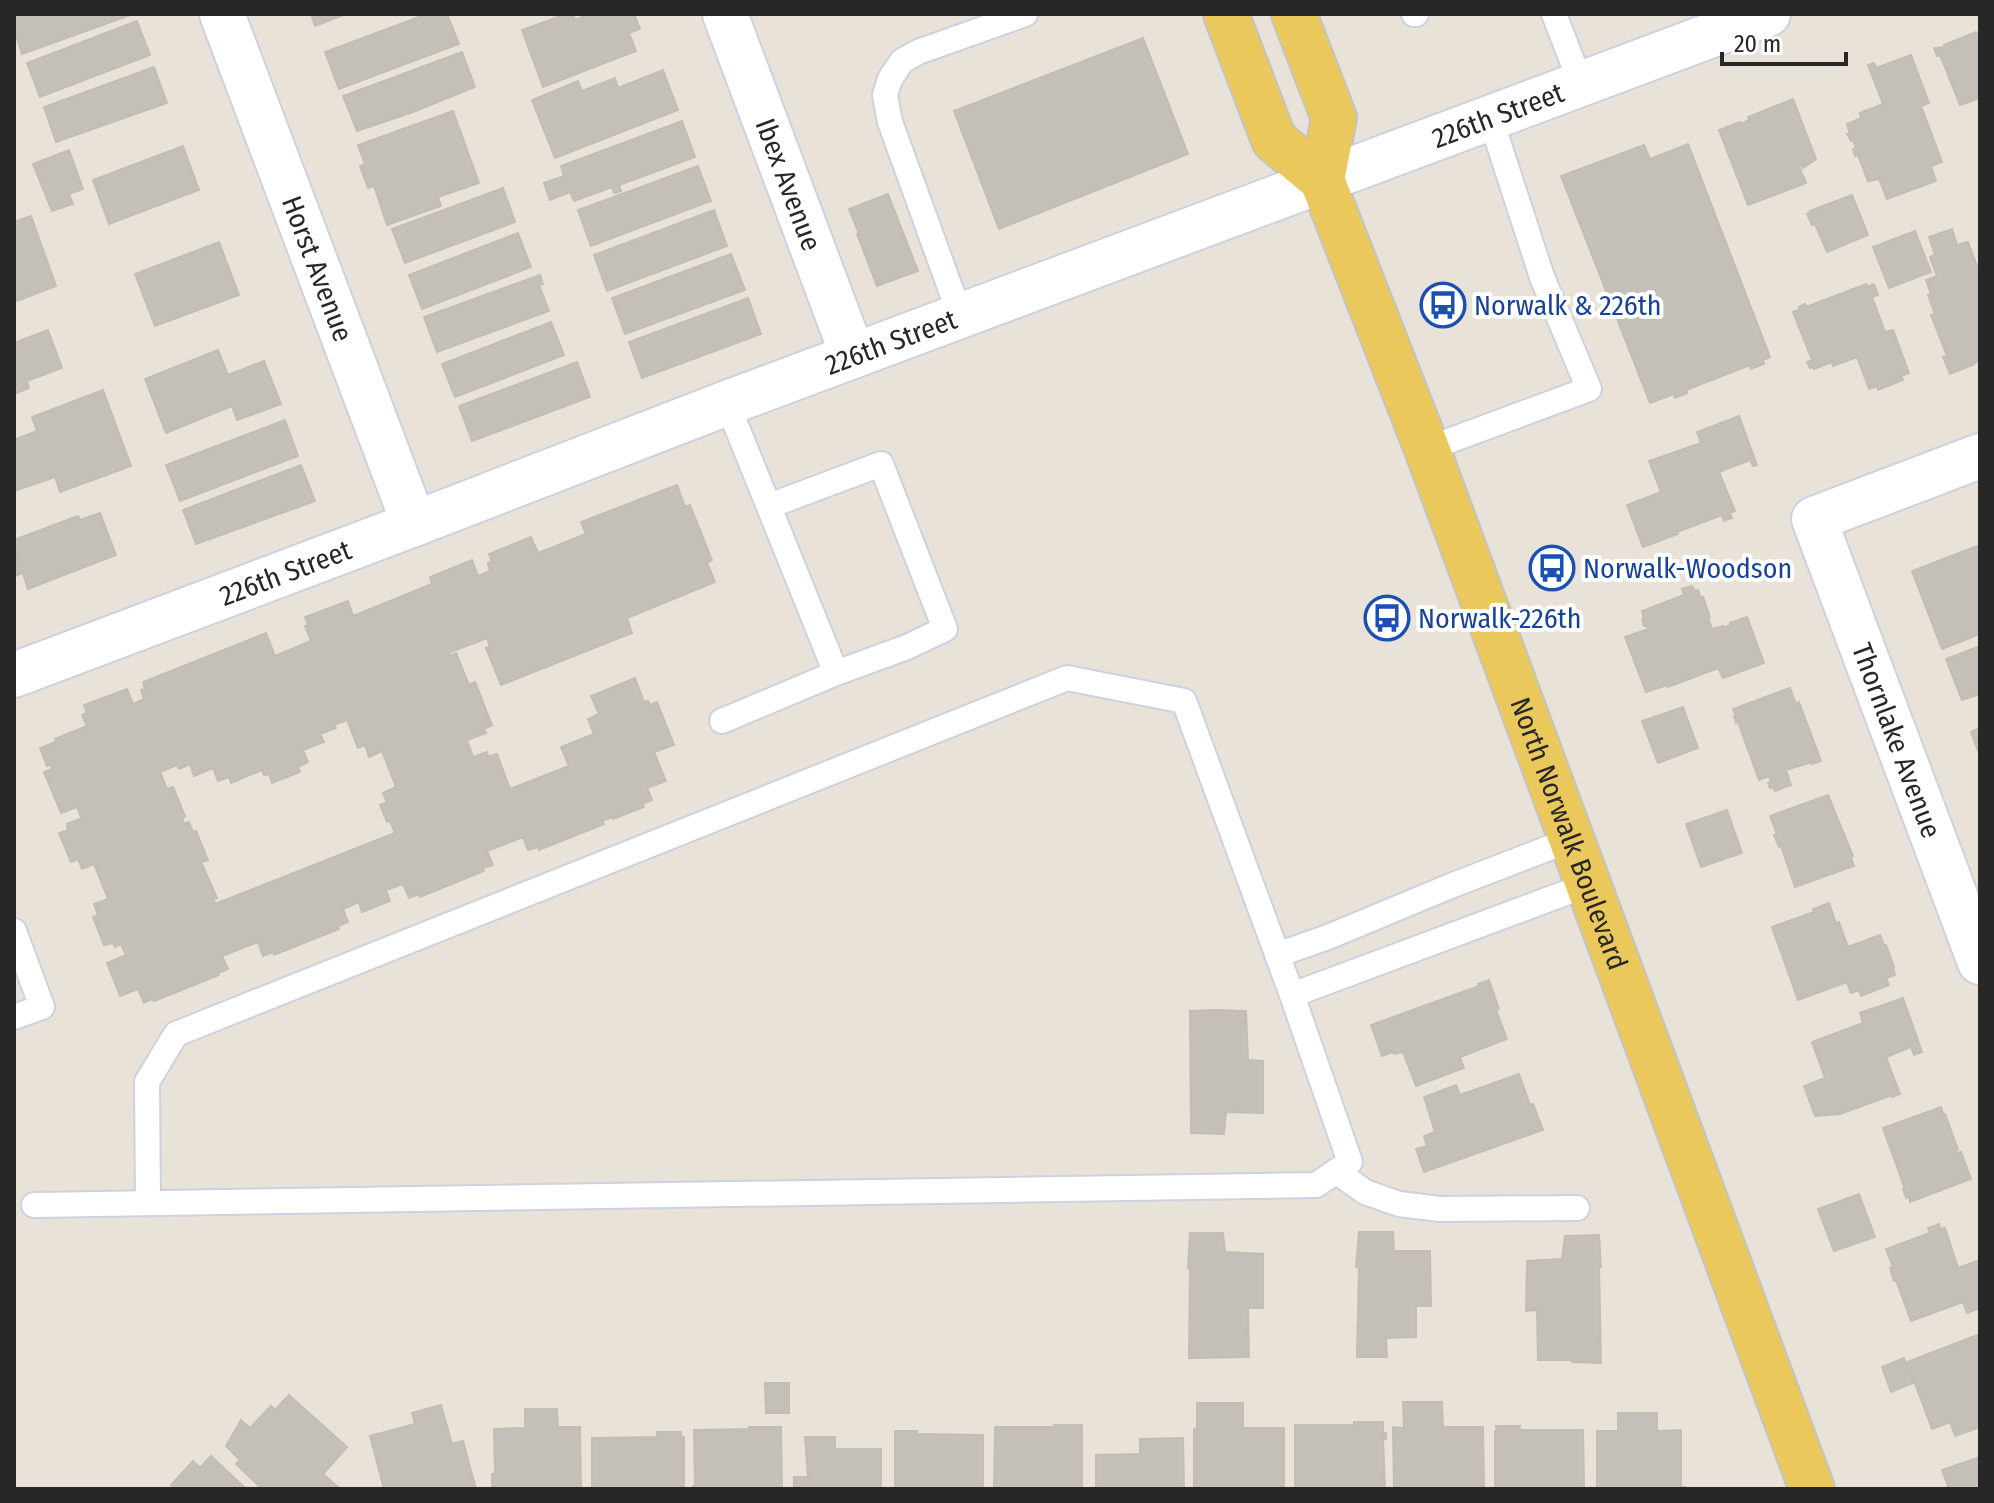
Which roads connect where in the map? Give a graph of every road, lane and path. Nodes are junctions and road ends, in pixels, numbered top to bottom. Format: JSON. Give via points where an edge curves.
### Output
{"nodes":[{"id":1,"x":222,"y":14,"type":"edge"},
{"id":2,"x":725,"y":14,"type":"edge"},
{"id":3,"x":1025,"y":14,"type":"edge"},
{"id":4,"x":1226,"y":14,"type":"edge"},
{"id":5,"x":1294,"y":14,"type":"edge"},
{"id":6,"x":1554,"y":14,"type":"edge"},
{"id":7,"x":1768,"y":14,"type":"edge"},
{"id":8,"x":1581,"y":84,"type":"junction"},
{"id":9,"x":1490,"y":117,"type":"junction"},
{"id":10,"x":1322,"y":180,"type":"junction"},
{"id":11,"x":960,"y":315,"type":"junction"},
{"id":12,"x":853,"y":356,"type":"junction"},
{"id":13,"x":727,"y":403,"type":"junction"},
{"id":14,"x":1427,"y":449,"type":"junction"},
{"id":15,"x":1980,"y":456,"type":"edge"},
{"id":16,"x":769,"y":506,"type":"junction"},
{"id":17,"x":414,"y":524,"type":"junction"},
{"id":18,"x":836,"y":673,"type":"junction"},
{"id":19,"x":14,"y":675,"type":"edge"},
{"id":20,"x":722,"y":721,"type":"dead end"},
{"id":21,"x":1570,"y":840,"type":"junction"},
{"id":22,"x":1587,"y":885,"type":"junction"},
{"id":23,"x":1358,"y":923,"type":"junction"},
{"id":24,"x":14,"y":931,"type":"edge"},
{"id":25,"x":1277,"y":955,"type":"junction"},
{"id":26,"x":1980,"y":962,"type":"edge"},
{"id":27,"x":1374,"y":965,"type":"junction"},
{"id":28,"x":1292,"y":995,"type":"junction"},
{"id":29,"x":14,"y":1017,"type":"edge"},
{"id":30,"x":1336,"y":1171,"type":"junction"},
{"id":31,"x":148,"y":1203,"type":"junction"},
{"id":32,"x":34,"y":1205,"type":"dead end"},
{"id":33,"x":1577,"y":1208,"type":"dead end"},
{"id":34,"x":1812,"y":1489,"type":"edge"}],
"edges":[{"from":1,"to":17,"type":"street","name":"Horst Avenue"},
{"from":2,"to":12,"type":"street","name":"Ibex Avenue"},
{"from":3,"to":11,"type":"lane","via":[[902,61],[885,95]]},
{"from":4,"to":10,"type":"main road","via":[[1274,140]]},
{"from":5,"to":10,"type":"main road","via":[[1334,118]]},
{"from":6,"to":8,"type":"lane"},
{"from":7,"to":8,"type":"street","name":"226th Street"},
{"from":8,"to":9,"type":"street","name":"226th Street"},
{"from":9,"to":10,"type":"street","name":"226th Street"},
{"from":9,"to":14,"type":"lane","via":[[1542,277],[1589,389]]},
{"from":10,"to":11,"type":"street","name":"226th Street"},
{"from":10,"to":14,"type":"main road","name":"North Norwalk Boulevard"},
{"from":11,"to":12,"type":"street","name":"226th Street"},
{"from":12,"to":13,"type":"street","name":"226th Street"},
{"from":13,"to":16,"type":"lane"},
{"from":13,"to":17,"type":"street","name":"226th Street"},
{"from":14,"to":21,"type":"main road","name":"North Norwalk Boulevard"},
{"from":15,"to":26,"type":"street","name":"Thornlake Avenue","via":[[1814,519]]},
{"from":16,"to":18,"type":"lane"},
{"from":16,"to":18,"type":"lane","via":[[881,464],[945,629]]},
{"from":17,"to":19,"type":"street","name":"226th Street"},
{"from":18,"to":20,"type":"lane"},
{"from":21,"to":22,"type":"main road","name":"North Norwalk Boulevard"},
{"from":21,"to":23,"type":"lane"},
{"from":22,"to":27,"type":"lane"},
{"from":22,"to":34,"type":"main road","name":"North Norwalk Boulevard"},
{"from":23,"to":25,"type":"lane"},
{"from":23,"to":27,"type":"lane"},
{"from":24,"to":29,"type":"lane","via":[[42,1007]]},
{"from":25,"to":28,"type":"lane"},
{"from":25,"to":31,"type":"lane","via":[[1184,701],[1067,678],[176,1034],[147,1082]]},
{"from":27,"to":28,"type":"lane"},
{"from":28,"to":30,"type":"lane","via":[[1350,1162]]},
{"from":30,"to":31,"type":"lane","via":[[1316,1185]]},
{"from":30,"to":33,"type":"lane","via":[[1365,1192],[1399,1204],[1440,1209]]},
{"from":31,"to":32,"type":"lane"}]}
